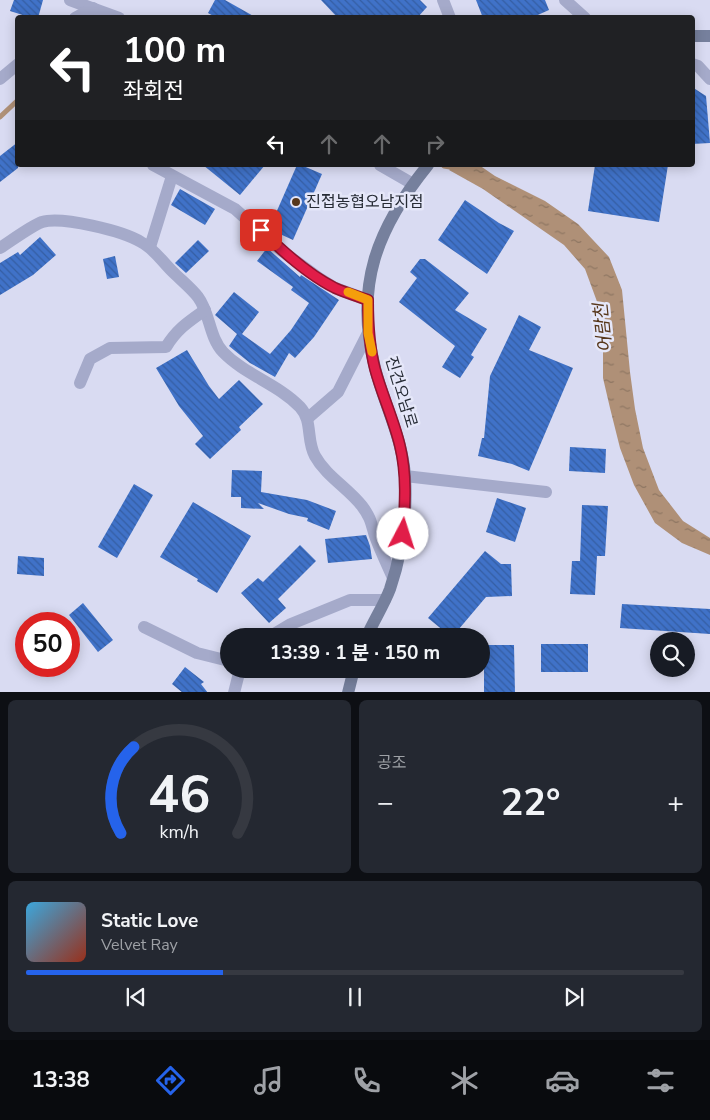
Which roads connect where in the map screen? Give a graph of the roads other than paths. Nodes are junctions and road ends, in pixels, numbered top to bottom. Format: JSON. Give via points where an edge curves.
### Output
{"nodes":[{"id":1,"x":70,"y":0,"type":"edge"},
{"id":2,"x":443,"y":0,"type":"edge"},
{"id":3,"x":565,"y":0,"type":"edge"},
{"id":4,"x":93,"y":8,"type":"junction"},
{"id":5,"x":80,"y":15,"type":"edge"},
{"id":6,"x":111,"y":15,"type":"edge"},
{"id":7,"x":449,"y":15,"type":"edge"},
{"id":8,"x":582,"y":15,"type":"edge"},
{"id":9,"x":695,"y":36,"type":"edge"},
{"id":10,"x":710,"y":36,"type":"edge"},
{"id":11,"x":695,"y":65,"type":"edge"},
{"id":12,"x":15,"y":66,"type":"edge"},
{"id":13,"x":710,"y":78,"type":"edge"},
{"id":14,"x":0,"y":79,"type":"edge"},
{"id":15,"x":156,"y":167,"type":"edge"},
{"id":16,"x":383,"y":167,"type":"edge"},
{"id":17,"x":426,"y":167,"type":"edge"},
{"id":18,"x":172,"y":176,"type":"junction"},
{"id":19,"x":413,"y":184,"type":"junction"},
{"id":20,"x":150,"y":247,"type":"junction"},
{"id":21,"x":0,"y":248,"type":"edge"},
{"id":22,"x":368,"y":300,"type":"junction"},
{"id":23,"x":205,"y":310,"type":"junction"},
{"id":24,"x":368,"y":333,"type":"junction"},
{"id":25,"x":80,"y":383,"type":"dead end"},
{"id":26,"x":308,"y":418,"type":"junction"},
{"id":27,"x":405,"y":476,"type":"junction"},
{"id":28,"x":546,"y":492,"type":"dead end"},
{"id":29,"x":393,"y":578,"type":"junction"},
{"id":30,"x":385,"y":600,"type":"junction"},
{"id":31,"x":144,"y":627,"type":"dead end"},
{"id":32,"x":284,"y":628,"type":"edge"},
{"id":33,"x":371,"y":628,"type":"edge"},
{"id":34,"x":220,"y":659,"type":"edge"},
{"id":35,"x":238,"y":678,"type":"edge"},
{"id":36,"x":352,"y":678,"type":"edge"},
{"id":37,"x":234,"y":692,"type":"edge"},
{"id":38,"x":348,"y":692,"type":"edge"}],
"edges":[{"from":1,"to":4,"type":"street"},
{"from":2,"to":7,"type":"street"},
{"from":3,"to":8,"type":"street"},
{"from":4,"to":5,"type":"street"},
{"from":4,"to":6,"type":"street"},
{"from":9,"to":10,"type":"main road"},
{"from":11,"to":13,"type":"street"},
{"from":12,"to":14,"type":"street"},
{"from":15,"to":18,"type":"street"},
{"from":16,"to":19,"type":"street"},
{"from":17,"to":19,"type":"main road","name":"진건오남로"},
{"from":18,"to":20,"type":"street"},
{"from":18,"to":22,"type":"street","via":[[235,209],[319,278]]},
{"from":19,"to":22,"type":"main road","name":"진건오남로","via":[[380,240],[369,279]]},
{"from":20,"to":21,"type":"street","via":[[121,234],[54,221],[41,223]]},
{"from":20,"to":23,"type":"street","via":[[189,286]]},
{"from":22,"to":24,"type":"main road","name":"진건오남로"},
{"from":23,"to":25,"type":"street","via":[[184,324],[166,346],[110,348],[90,359]]},
{"from":23,"to":26,"type":"street","via":[[214,339],[222,351],[288,397]]},
{"from":24,"to":26,"type":"street","via":[[338,392]]},
{"from":24,"to":27,"type":"main road","name":"진건오남로","via":[[375,367],[400,445]]},
{"from":26,"to":29,"type":"street","via":[[311,448],[328,472],[371,518]]},
{"from":27,"to":28,"type":"street"},
{"from":27,"to":29,"type":"main road","name":"진건오남로","via":[[403,534]]},
{"from":29,"to":30,"type":"main road","name":"진건오남로"},
{"from":30,"to":32,"type":"street","via":[[350,600]]},
{"from":30,"to":33,"type":"main road","name":"진건오남로"},
{"from":31,"to":34,"type":"street","via":[[197,653]]},
{"from":35,"to":37,"type":"street"},
{"from":36,"to":38,"type":"main road"}]}
